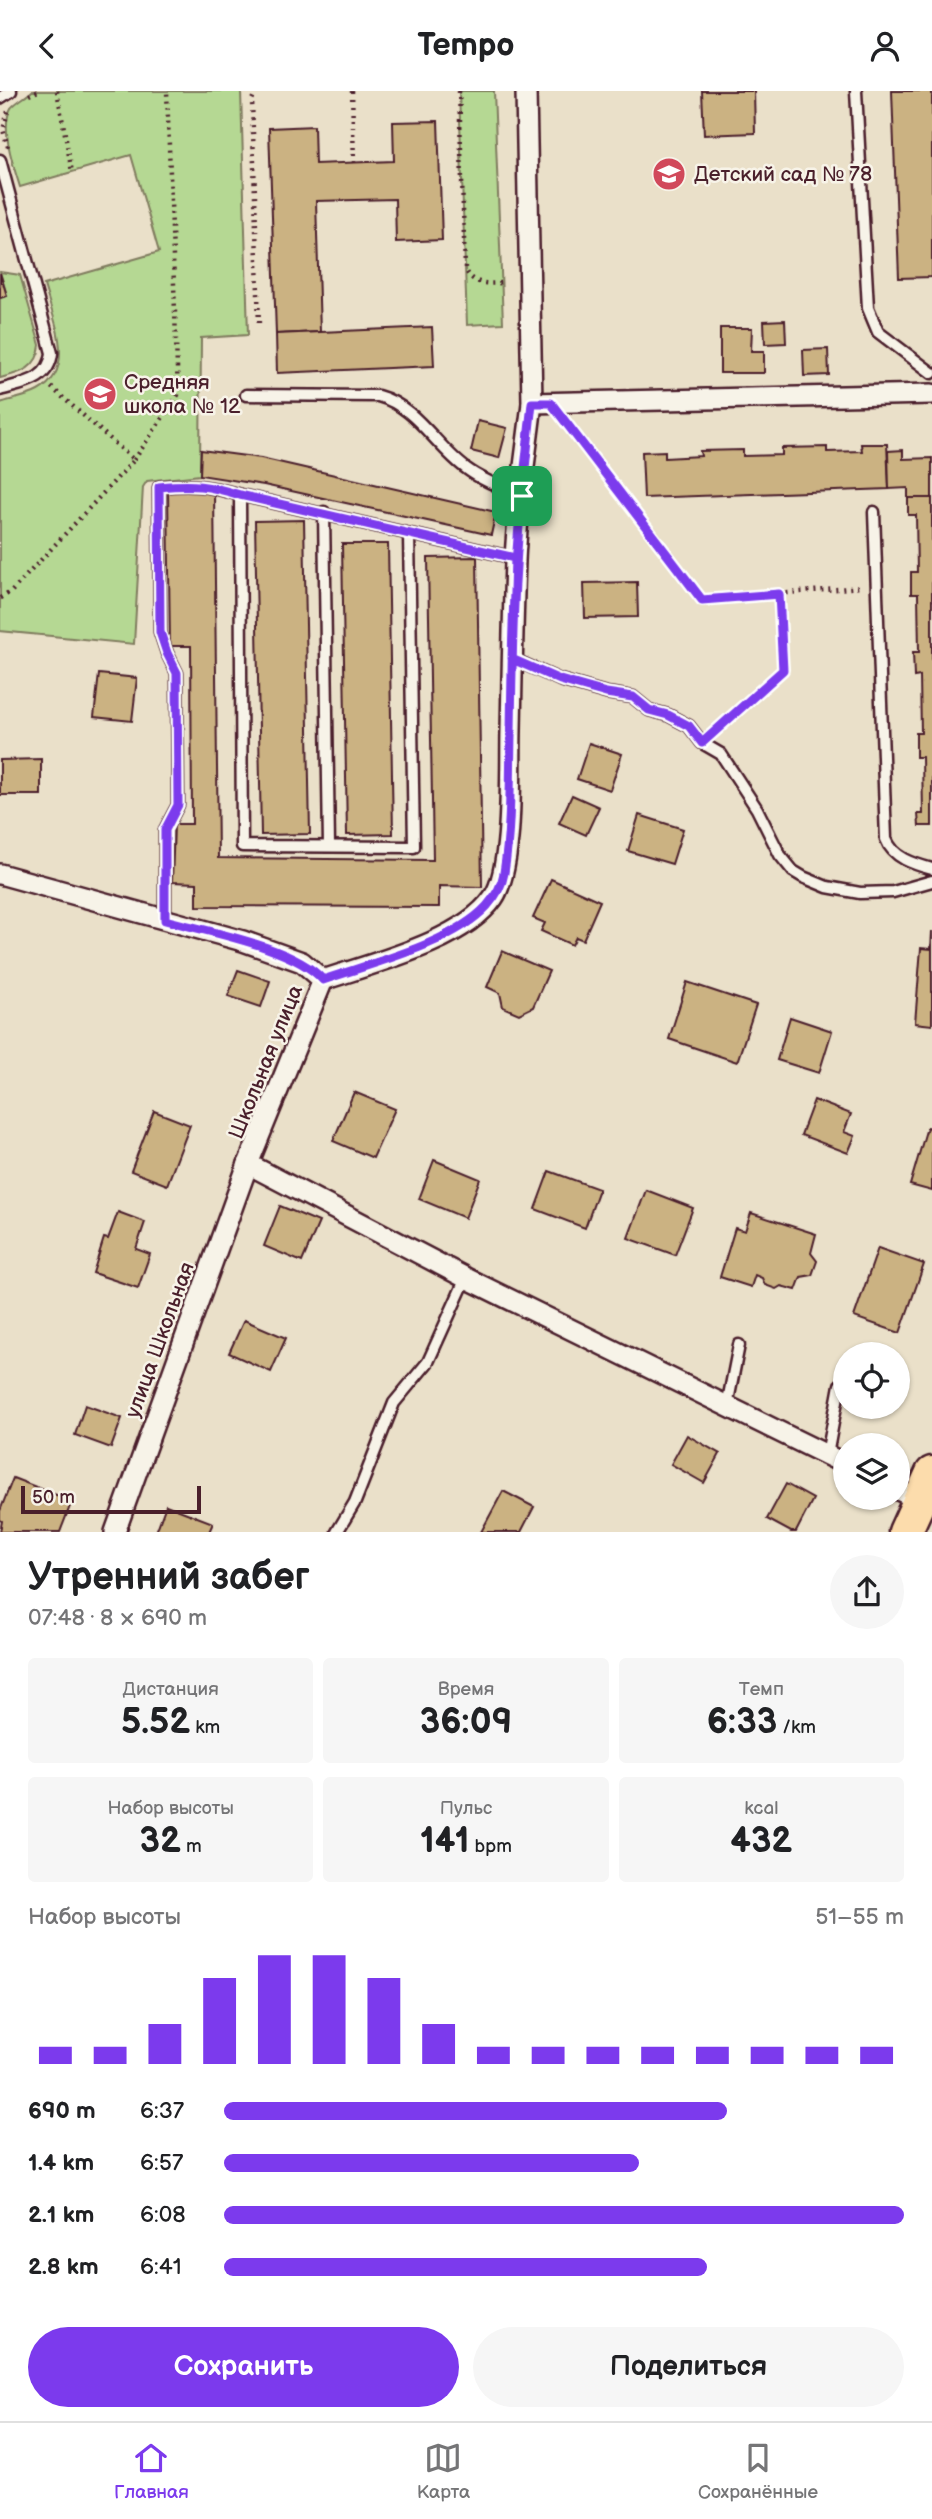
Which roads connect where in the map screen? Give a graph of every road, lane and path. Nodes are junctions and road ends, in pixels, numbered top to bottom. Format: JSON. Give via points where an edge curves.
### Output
{"nodes":[{"id":1,"x":11,"y":91,"type":"edge"},
{"id":2,"x":57,"y":91,"type":"edge"},
{"id":3,"x":167,"y":91,"type":"edge"},
{"id":4,"x":256,"y":91,"type":"edge"},
{"id":5,"x":352,"y":91,"type":"edge"},
{"id":6,"x":459,"y":91,"type":"edge"},
{"id":7,"x":526,"y":91,"type":"edge"},
{"id":8,"x":856,"y":91,"type":"edge"},
{"id":9,"x":33,"y":92,"type":"edge"},
{"id":10,"x":0,"y":99,"type":"edge"},
{"id":11,"x":21,"y":101,"type":"dead end"},
{"id":12,"x":14,"y":104,"type":"dead end"},
{"id":13,"x":8,"y":148,"type":"dead end"},
{"id":14,"x":0,"y":160,"type":"edge"},
{"id":15,"x":354,"y":163,"type":"dead end"},
{"id":16,"x":72,"y":172,"type":"dead end"},
{"id":17,"x":501,"y":283,"type":"dead end"},
{"id":18,"x":259,"y":326,"type":"dead end"},
{"id":19,"x":932,"y":373,"type":"edge"},
{"id":20,"x":40,"y":377,"type":"junction"},
{"id":21,"x":0,"y":390,"type":"edge"},
{"id":22,"x":932,"y":394,"type":"edge"},
{"id":23,"x":246,"y":395,"type":"dead end"},
{"id":24,"x":541,"y":403,"type":"junction"},
{"id":25,"x":134,"y":460,"type":"junction"},
{"id":26,"x":240,"y":495,"type":"junction"},
{"id":27,"x":522,"y":496,"type":"junction"},
{"id":28,"x":324,"y":512,"type":"junction"},
{"id":29,"x":874,"y":512,"type":"dead end"},
{"id":30,"x":409,"y":534,"type":"junction"},
{"id":31,"x":515,"y":558,"type":"junction"},
{"id":32,"x":876,"y":586,"type":"junction"},
{"id":33,"x":779,"y":594,"type":"junction"},
{"id":34,"x":0,"y":598,"type":"edge"},
{"id":35,"x":512,"y":659,"type":"junction"},
{"id":36,"x":702,"y":743,"type":"junction"},
{"id":37,"x":329,"y":846,"type":"junction"},
{"id":38,"x":932,"y":869,"type":"edge"},
{"id":39,"x":0,"y":874,"type":"edge"},
{"id":40,"x":932,"y":881,"type":"edge"},
{"id":41,"x":165,"y":920,"type":"junction"},
{"id":42,"x":323,"y":980,"type":"junction"},
{"id":43,"x":248,"y":1164,"type":"junction"},
{"id":44,"x":466,"y":1278,"type":"junction"},
{"id":45,"x":738,"y":1345,"type":"dead end"},
{"id":46,"x":727,"y":1406,"type":"junction"},
{"id":47,"x":834,"y":1419,"type":"edge"},
{"id":48,"x":827,"y":1455,"type":"junction"},
{"id":49,"x":833,"y":1458,"type":"edge"},
{"id":50,"x":917,"y":1488,"type":"edge"},
{"id":51,"x":114,"y":1532,"type":"edge"},
{"id":52,"x":337,"y":1532,"type":"edge"},
{"id":53,"x":905,"y":1532,"type":"edge"}],
"edges":[{"from":1,"to":10,"type":"lane"},
{"from":2,"to":16,"type":"path"},
{"from":3,"to":25,"type":"path","via":[[178,395]]},
{"from":4,"to":18,"type":"path","via":[[252,100]]},
{"from":5,"to":15,"type":"path"},
{"from":6,"to":17,"type":"path","via":[[465,268],[477,282]]},
{"from":7,"to":24,"type":"street"},
{"from":8,"to":19,"type":"lane","via":[[868,308],[878,332]]},
{"from":9,"to":11,"type":"path"},
{"from":12,"to":13,"type":"path","via":[[4,123]]},
{"from":14,"to":20,"type":"lane","via":[[51,347],[50,364]]},
{"from":20,"to":21,"type":"lane"},
{"from":20,"to":25,"type":"path"},
{"from":22,"to":24,"type":"street"},
{"from":23,"to":27,"type":"lane","via":[[389,399],[466,469]]},
{"from":24,"to":27,"type":"street"},
{"from":24,"to":33,"type":"path","via":[[702,600]]},
{"from":25,"to":34,"type":"path","via":[[11,592]]},
{"from":26,"to":28,"type":"lane"},
{"from":26,"to":37,"type":"lane","via":[[242,846]]},
{"from":26,"to":41,"type":"lane","via":[[194,484],[159,487],[160,632],[177,673],[178,805],[165,830]]},
{"from":27,"to":31,"type":"street"},
{"from":28,"to":30,"type":"lane"},
{"from":28,"to":37,"type":"lane"},
{"from":29,"to":32,"type":"lane"},
{"from":30,"to":31,"type":"lane"},
{"from":30,"to":37,"type":"lane","via":[[414,847]]},
{"from":31,"to":35,"type":"street"},
{"from":32,"to":33,"type":"path"},
{"from":32,"to":38,"type":"lane","via":[[886,839],[902,858]]},
{"from":33,"to":36,"type":"path","via":[[783,670]]},
{"from":35,"to":36,"type":"lane","via":[[560,680],[633,697],[649,710],[689,726]]},
{"from":35,"to":42,"type":"street","via":[[509,825],[500,887],[477,915],[449,934]]},
{"from":36,"to":40,"type":"lane","via":[[721,754],[793,871],[827,887],[860,893]]},
{"from":39,"to":41,"type":"street","name":"Школьная улица"},
{"from":41,"to":42,"type":"street","name":"Школьная улица","via":[[294,958]]},
{"from":42,"to":43,"type":"street","name":"Школьная улица"},
{"from":43,"to":44,"type":"street"},
{"from":43,"to":51,"type":"street","name":"улица Школьная"},
{"from":44,"to":46,"type":"street"},
{"from":44,"to":52,"type":"lane","via":[[428,1362],[394,1403],[355,1502]]},
{"from":45,"to":46,"type":"lane"},
{"from":46,"to":48,"type":"street"},
{"from":47,"to":48,"type":"lane"},
{"from":48,"to":49,"type":"street"},
{"from":50,"to":53,"type":"main road"}]}
